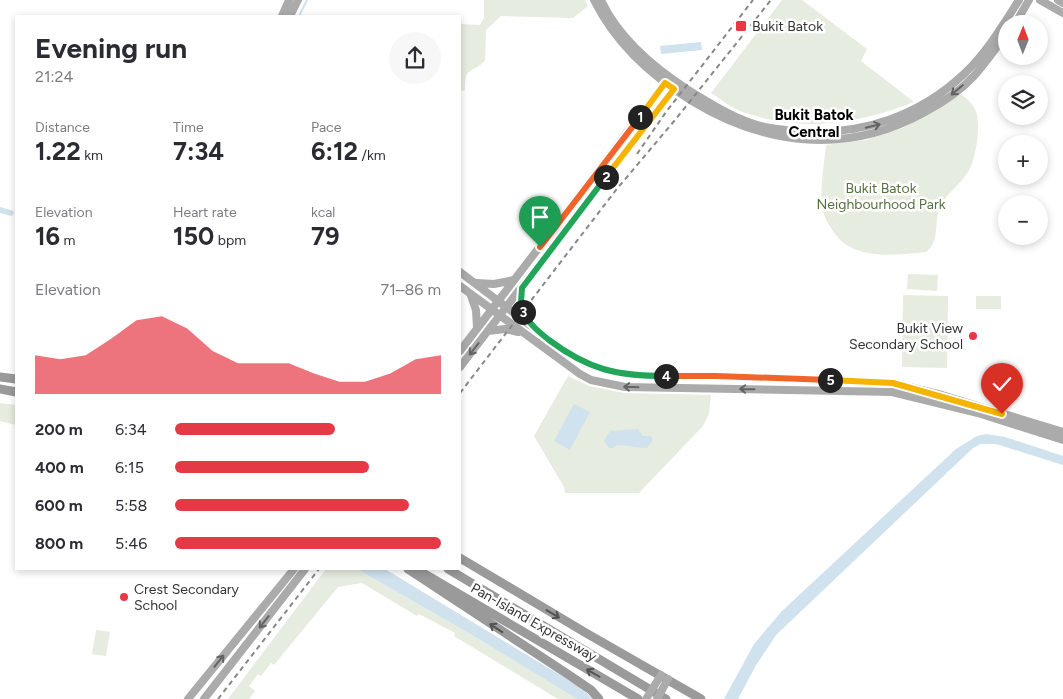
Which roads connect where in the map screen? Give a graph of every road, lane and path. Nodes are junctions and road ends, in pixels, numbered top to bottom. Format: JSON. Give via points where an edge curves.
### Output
{"nodes":[{"id":1,"x":289,"y":0,"type":"edge"},
{"id":2,"x":298,"y":0,"type":"edge"},
{"id":3,"x":594,"y":0,"type":"edge"},
{"id":4,"x":601,"y":0,"type":"edge"},
{"id":5,"x":1020,"y":0,"type":"edge"},
{"id":6,"x":1029,"y":0,"type":"edge"},
{"id":7,"x":1040,"y":0,"type":"edge"},
{"id":8,"x":1058,"y":0,"type":"edge"},
{"id":9,"x":1063,"y":3,"type":"edge"},
{"id":10,"x":1063,"y":13,"type":"edge"},
{"id":11,"x":282,"y":15,"type":"edge"},
{"id":12,"x":290,"y":15,"type":"edge"},
{"id":13,"x":1020,"y":15,"type":"edge"},
{"id":14,"x":998,"y":45,"type":"edge"},
{"id":15,"x":668,"y":80,"type":"junction"},
{"id":16,"x":676,"y":86,"type":"junction"},
{"id":17,"x":461,"y":273,"type":"edge"},
{"id":18,"x":514,"y":280,"type":"junction"},
{"id":19,"x":473,"y":282,"type":"junction"},
{"id":20,"x":461,"y":287,"type":"edge"},
{"id":21,"x":522,"y":288,"type":"junction"},
{"id":22,"x":468,"y":292,"type":"junction"},
{"id":23,"x":498,"y":300,"type":"junction"},
{"id":24,"x":507,"y":307,"type":"junction"},
{"id":25,"x":491,"y":309,"type":"junction"},
{"id":26,"x":500,"y":316,"type":"junction"},
{"id":27,"x":534,"y":328,"type":"junction"},
{"id":28,"x":477,"y":330,"type":"junction"},
{"id":29,"x":488,"y":332,"type":"junction"},
{"id":30,"x":522,"y":333,"type":"junction"},
{"id":31,"x":461,"y":351,"type":"edge"},
{"id":32,"x":461,"y":366,"type":"edge"},
{"id":33,"x":0,"y":377,"type":"edge"},
{"id":34,"x":15,"y":379,"type":"edge"},
{"id":35,"x":0,"y":390,"type":"edge"},
{"id":36,"x":15,"y":392,"type":"edge"},
{"id":37,"x":1063,"y":432,"type":"edge"},
{"id":38,"x":1063,"y":440,"type":"edge"},
{"id":39,"x":461,"y":559,"type":"edge"},
{"id":40,"x":293,"y":570,"type":"edge"},
{"id":41,"x":305,"y":570,"type":"edge"},
{"id":42,"x":410,"y":570,"type":"edge"},
{"id":43,"x":418,"y":570,"type":"edge"},
{"id":44,"x":450,"y":570,"type":"edge"},
{"id":45,"x":664,"y":677,"type":"junction"},
{"id":46,"x":188,"y":699,"type":"edge"},
{"id":47,"x":204,"y":699,"type":"edge"},
{"id":48,"x":599,"y":699,"type":"edge"},
{"id":49,"x":638,"y":699,"type":"edge"},
{"id":50,"x":646,"y":699,"type":"edge"},
{"id":51,"x":657,"y":699,"type":"edge"},
{"id":52,"x":666,"y":699,"type":"edge"},
{"id":53,"x":701,"y":699,"type":"edge"}],
"edges":[{"from":1,"to":11,"type":"main road"},
{"from":2,"to":12,"type":"main road"},
{"from":3,"to":15,"type":"main road","via":[[623,45]]},
{"from":4,"to":15,"type":"main road","via":[[617,27]]},
{"from":16,"to":5,"type":"main road","one_way":true,"via":[[735,116],[775,129],[825,133],[875,125],[927,102],[966,72]]},
{"from":6,"to":13,"type":"main road"},
{"from":7,"to":10,"type":"main road"},
{"from":8,"to":9,"type":"main road"},
{"from":14,"to":16,"type":"main road","one_way":true,"via":[[974,76],[934,108],[896,127],[849,139],[802,140],[766,134],[707,110]]},
{"from":15,"to":16,"type":"main road"},
{"from":15,"to":18,"type":"main road"},
{"from":16,"to":21,"type":"main road"},
{"from":17,"to":19,"type":"main road"},
{"from":18,"to":19,"type":"main road","via":[[488,284]]},
{"from":18,"to":23,"type":"main road"},
{"from":19,"to":23,"type":"main road"},
{"from":20,"to":22,"type":"main road"},
{"from":21,"to":24,"type":"main road"},
{"from":21,"to":27,"type":"main road","via":[[522,307]]},
{"from":22,"to":25,"type":"main road"},
{"from":22,"to":28,"type":"main road","via":[[474,301]]},
{"from":23,"to":24,"type":"main road"},
{"from":23,"to":25,"type":"main road"},
{"from":24,"to":26,"type":"main road"},
{"from":24,"to":27,"type":"main road"},
{"from":25,"to":26,"type":"main road"},
{"from":25,"to":28,"type":"main road"},
{"from":26,"to":29,"type":"main road"},
{"from":26,"to":30,"type":"main road"},
{"from":27,"to":37,"type":"main road","via":[[587,364],[609,371],[635,376],[886,382],[942,395]]},
{"from":28,"to":31,"type":"main road"},
{"from":29,"to":30,"type":"main road","via":[[506,329]]},
{"from":29,"to":32,"type":"main road","one_way":true},
{"from":38,"to":30,"type":"main road","one_way":true,"via":[[978,413],[892,392],[625,387],[591,380]]},
{"from":33,"to":34,"type":"highway"},
{"from":35,"to":36,"type":"highway"},
{"from":39,"to":45,"type":"highway","one_way":true},
{"from":46,"to":40,"type":"main road","one_way":true},
{"from":41,"to":47,"type":"main road","one_way":true},
{"from":48,"to":42,"type":"highway","one_way":true,"via":[[591,690]]},
{"from":49,"to":43,"type":"highway","name":"Pan-Island Expressway","one_way":true},
{"from":44,"to":52,"type":"highway","name":"Pan-Island Expressway"},
{"from":45,"to":50,"type":"main road","bridge":true},
{"from":45,"to":51,"type":"main road","bridge":true},
{"from":45,"to":53,"type":"highway"}]}
